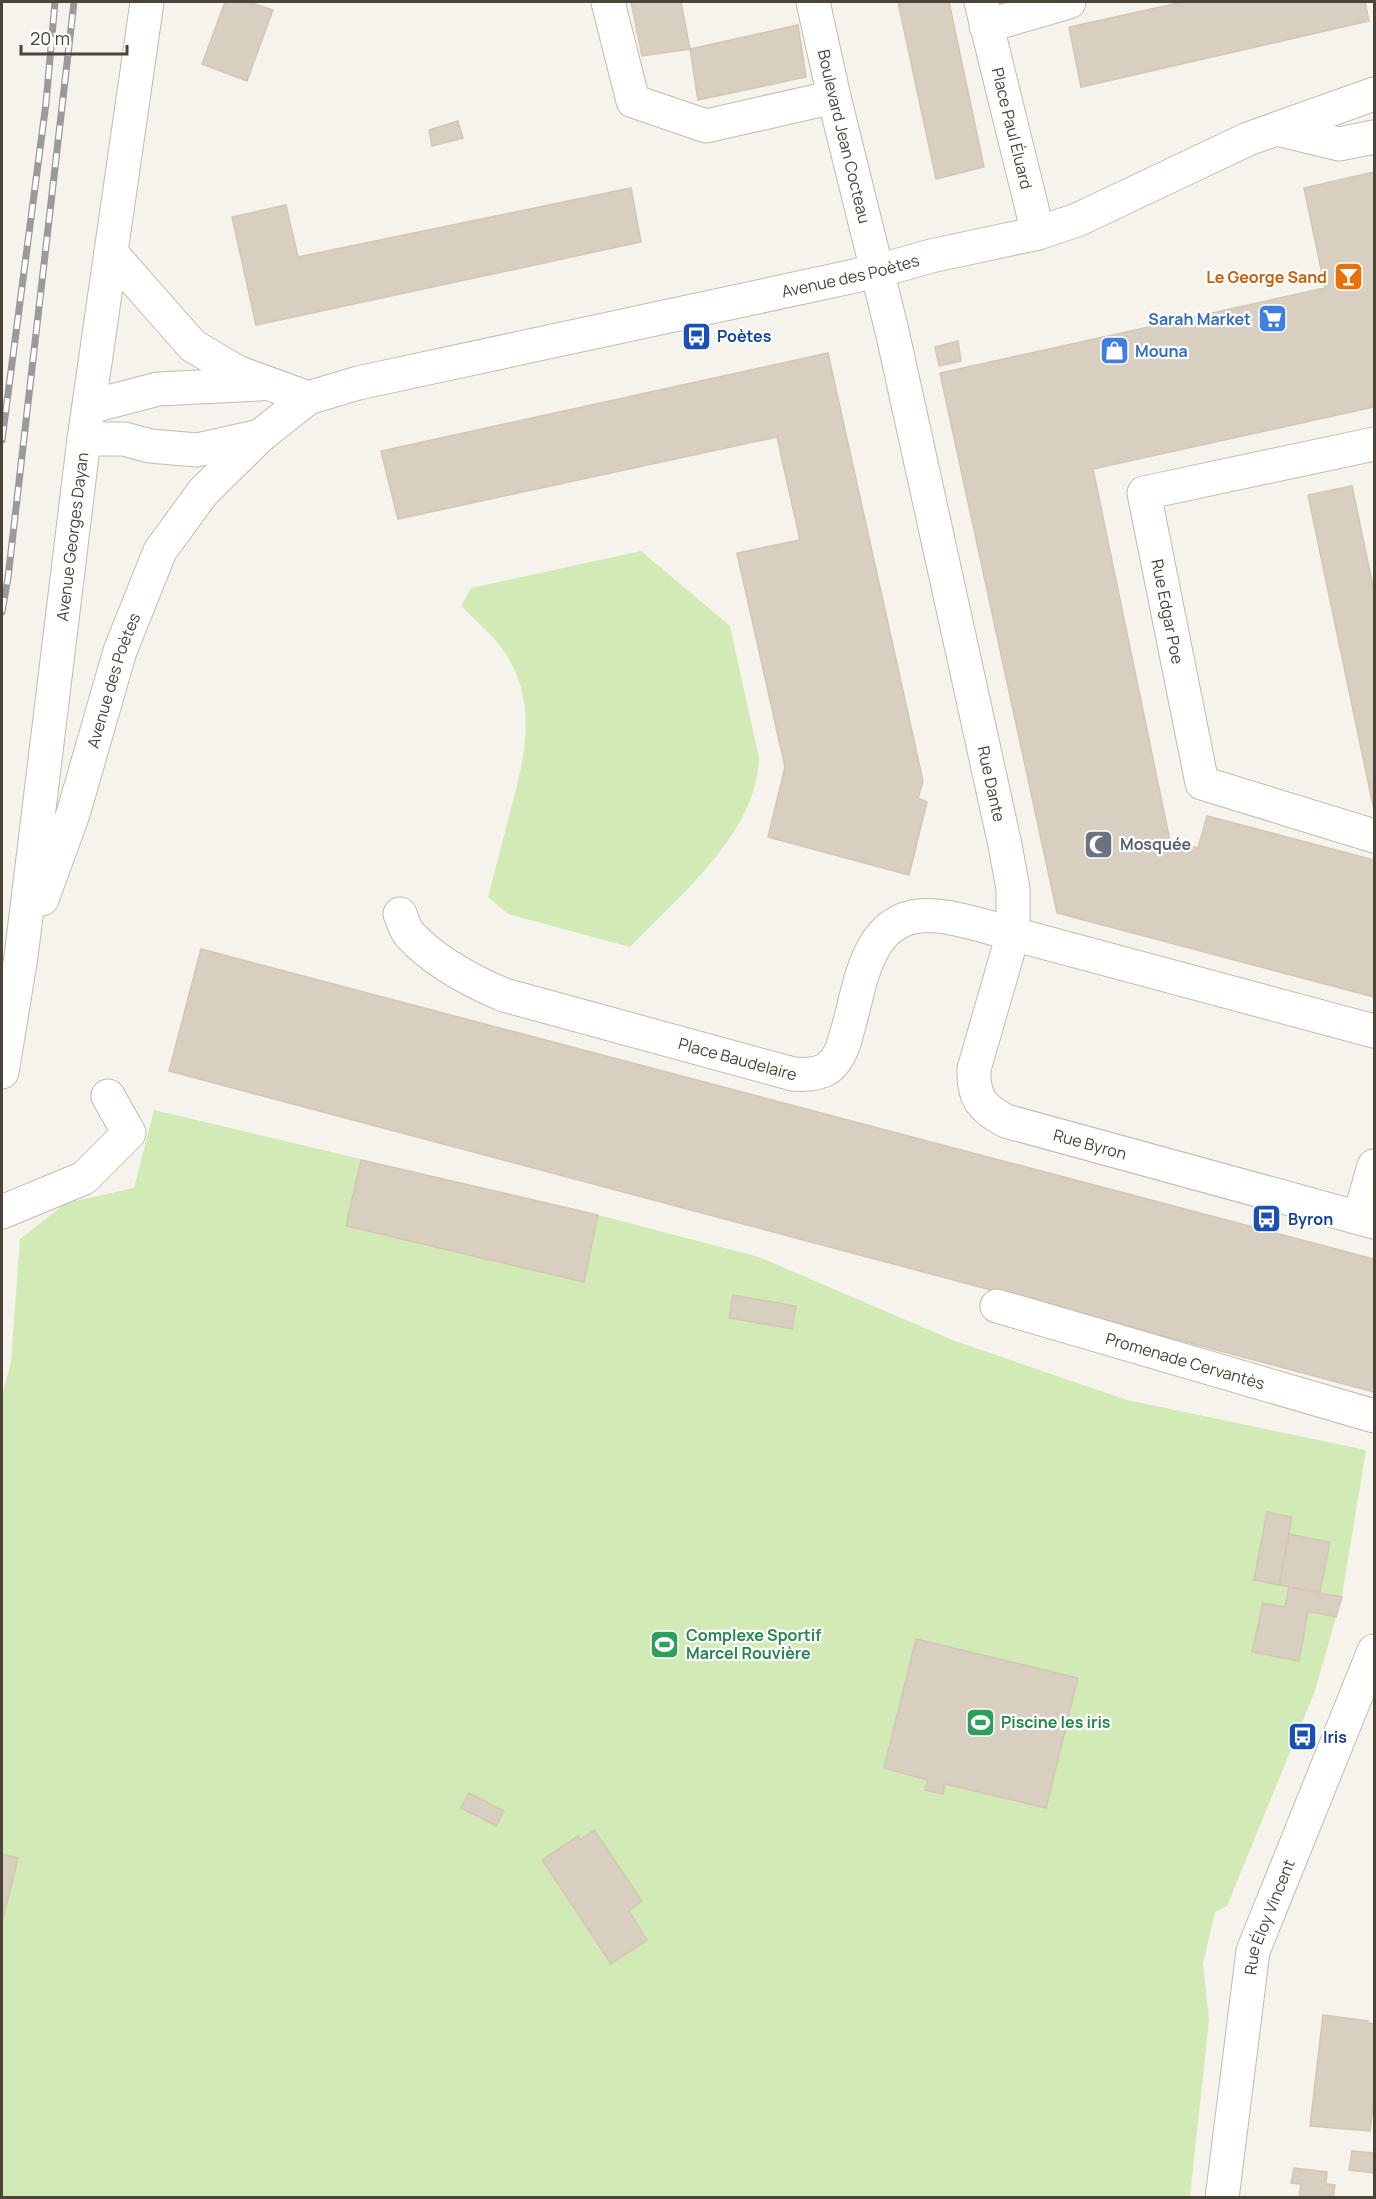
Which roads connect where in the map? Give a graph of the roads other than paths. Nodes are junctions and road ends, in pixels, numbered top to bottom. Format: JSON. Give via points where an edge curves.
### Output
{"nodes":[{"id":1,"x":147,"y":2,"type":"edge"},
{"id":2,"x":608,"y":2,"type":"edge"},
{"id":3,"x":813,"y":2,"type":"edge"},
{"id":4,"x":1070,"y":2,"type":"edge"},
{"id":5,"x":984,"y":14,"type":"edge"},
{"id":6,"x":1374,"y":94,"type":"edge"},
{"id":7,"x":834,"y":97,"type":"junction"},
{"id":8,"x":1277,"y":129,"type":"junction"},
{"id":9,"x":1374,"y":137,"type":"edge"},
{"id":10,"x":1038,"y":233,"type":"junction"},
{"id":11,"x":111,"y":253,"type":"junction"},
{"id":12,"x":878,"y":271,"type":"junction"},
{"id":13,"x":268,"y":384,"type":"junction"},
{"id":14,"x":308,"y":398,"type":"junction"},
{"id":15,"x":89,"y":407,"type":"junction"},
{"id":16,"x":260,"y":436,"type":"junction"},
{"id":17,"x":84,"y":439,"type":"junction"},
{"id":18,"x":1374,"y":444,"type":"edge"},
{"id":19,"x":1374,"y":836,"type":"edge"},
{"id":20,"x":400,"y":914,"type":"dead end"},
{"id":21,"x":1013,"y":934,"type":"junction"},
{"id":22,"x":21,"y":957,"type":"junction"},
{"id":23,"x":1374,"y":1031,"type":"edge"},
{"id":24,"x":2,"y":1072,"type":"edge"},
{"id":25,"x":108,"y":1096,"type":"dead end"},
{"id":26,"x":1374,"y":1166,"type":"edge"},
{"id":27,"x":2,"y":1212,"type":"edge"},
{"id":28,"x":1366,"y":1220,"type":"edge"},
{"id":29,"x":997,"y":1306,"type":"dead end"},
{"id":30,"x":1374,"y":1416,"type":"edge"},
{"id":31,"x":1374,"y":1651,"type":"edge"},
{"id":32,"x":1222,"y":2198,"type":"edge"}],
"edges":[{"from":1,"to":11,"type":"street","name":"Avenue Georges Dayan"},
{"from":2,"to":7,"type":"street","via":[[633,101],[706,126]]},
{"from":3,"to":7,"type":"street","name":"Boulevard Jean Cocteau"},
{"from":4,"to":5,"type":"street","name":"Place Paul Éluard"},
{"from":5,"to":10,"type":"street","name":"Place Paul Éluard"},
{"from":6,"to":8,"type":"street","name":"Avenue des Poètes"},
{"from":7,"to":12,"type":"street","name":"Boulevard Jean Cocteau"},
{"from":8,"to":9,"type":"street","via":[[1339,144]]},
{"from":8,"to":10,"type":"street","name":"Avenue des Poètes","via":[[1077,220]]},
{"from":10,"to":12,"type":"street","name":"Avenue des Poètes"},
{"from":11,"to":13,"type":"street","via":[[193,346],[237,372]]},
{"from":11,"to":15,"type":"street","name":"Avenue Georges Dayan"},
{"from":12,"to":14,"type":"street","name":"Avenue des Poètes","via":[[369,381]]},
{"from":12,"to":21,"type":"street","name":"Rue Dante","via":[[1005,845],[1013,889]]},
{"from":13,"to":14,"type":"street"},
{"from":13,"to":15,"type":"street","via":[[158,389]]},
{"from":14,"to":16,"type":"street","name":"Avenue des Poètes"},
{"from":15,"to":17,"type":"street","name":"Avenue Georges Dayan"},
{"from":16,"to":17,"type":"street","name":"Avenue des Poètes","via":[[197,450],[150,446],[124,439]]},
{"from":16,"to":22,"type":"street","name":"Avenue des Poètes","via":[[203,492],[160,551],[120,651],[73,814]]},
{"from":17,"to":22,"type":"street","name":"Avenue Georges Dayan"},
{"from":18,"to":19,"type":"street","name":"Rue Edgar Poe","via":[[1144,493],[1202,783]]},
{"from":20,"to":21,"type":"street","name":"Place Baudelaire","via":[[408,933],[433,954],[471,981],[504,995],[793,1074],[810,1075],[827,1069],[838,1057],[867,959],[887,930],[920,915],[957,919]]},
{"from":21,"to":23,"type":"street"},
{"from":21,"to":28,"type":"street","name":"Rue Byron","via":[[974,1069],[977,1098],[989,1113],[1006,1121]]},
{"from":22,"to":24,"type":"street","name":"Avenue Georges Dayan"},
{"from":25,"to":27,"type":"street","via":[[129,1133],[84,1178]]},
{"from":26,"to":28,"type":"street"},
{"from":29,"to":30,"type":"street","name":"Promenade Cervantès"},
{"from":31,"to":32,"type":"street","name":"Rue Éloy Vincent","via":[[1253,1951]]}]}
